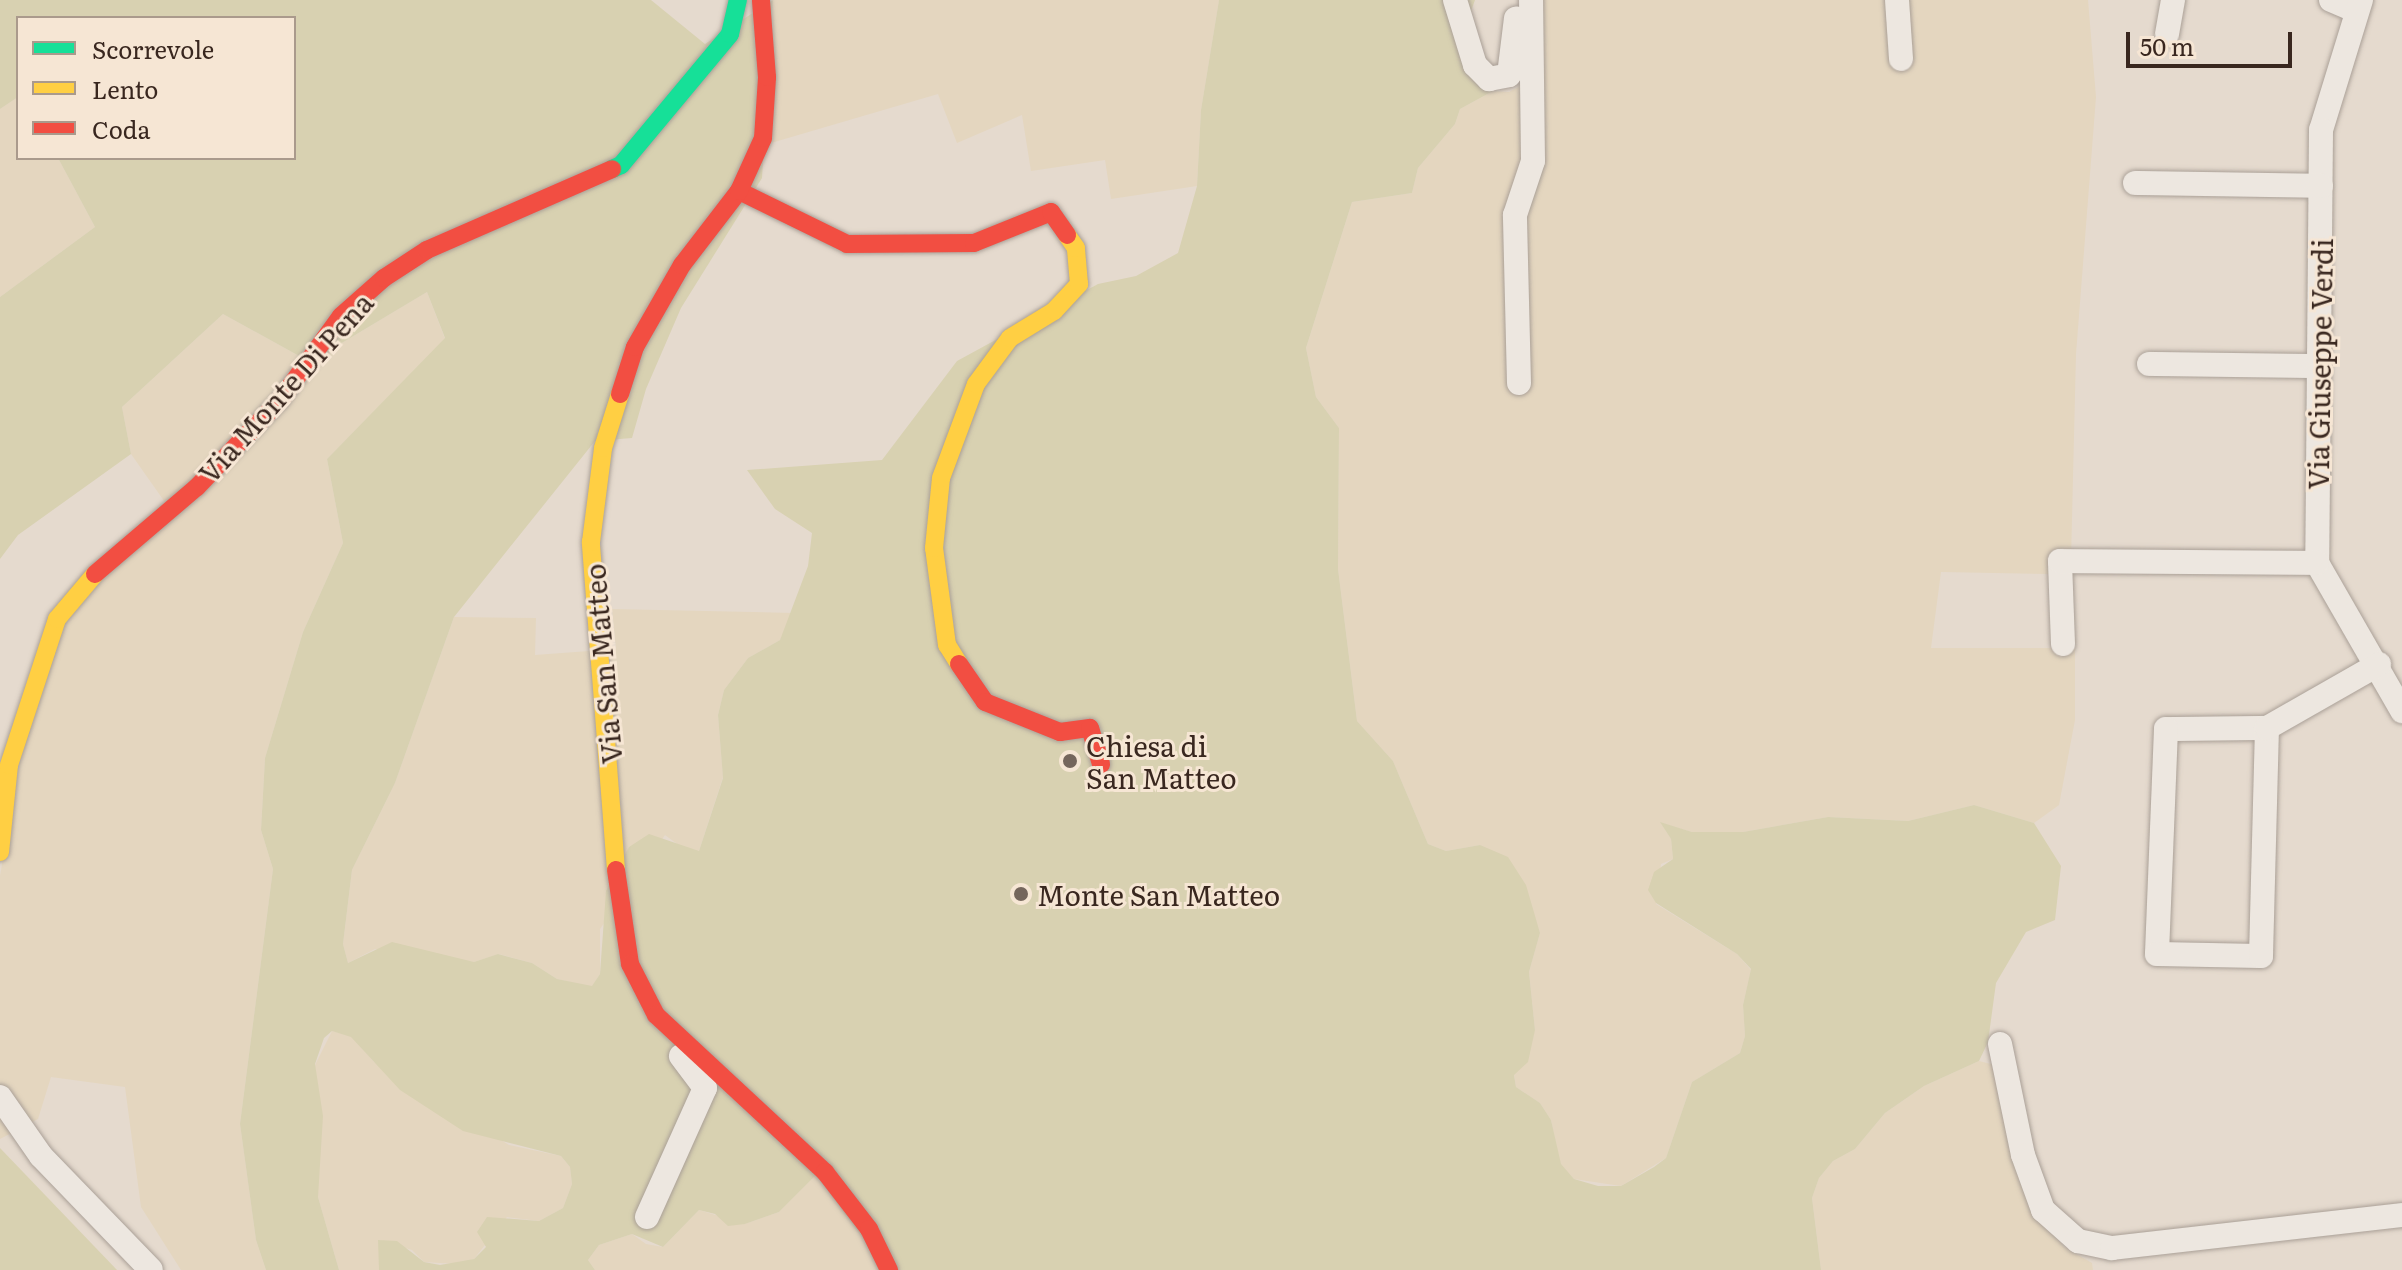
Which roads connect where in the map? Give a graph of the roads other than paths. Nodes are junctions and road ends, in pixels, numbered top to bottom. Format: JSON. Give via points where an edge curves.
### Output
{"nodes":[{"id":1,"x":738,"y":0,"type":"edge"},
{"id":2,"x":761,"y":0,"type":"edge"},
{"id":3,"x":1455,"y":0,"type":"edge"},
{"id":4,"x":1515,"y":0,"type":"edge"},
{"id":5,"x":1531,"y":0,"type":"edge"},
{"id":6,"x":1897,"y":0,"type":"edge"},
{"id":7,"x":2173,"y":0,"type":"edge"},
{"id":8,"x":2331,"y":0,"type":"edge"},
{"id":9,"x":2359,"y":6,"type":"edge"},
{"id":10,"x":2167,"y":34,"type":"dead end"},
{"id":11,"x":1901,"y":59,"type":"dead end"},
{"id":12,"x":2135,"y":183,"type":"dead end"},
{"id":13,"x":2321,"y":186,"type":"junction"},
{"id":14,"x":739,"y":191,"type":"junction"},
{"id":15,"x":2149,"y":364,"type":"dead end"},
{"id":16,"x":2318,"y":366,"type":"junction"},
{"id":17,"x":1519,"y":383,"type":"dead end"},
{"id":18,"x":2317,"y":563,"type":"junction"},
{"id":19,"x":2063,"y":644,"type":"dead end"},
{"id":20,"x":2379,"y":664,"type":"junction"},
{"id":21,"x":2402,"y":711,"type":"edge"},
{"id":22,"x":2267,"y":728,"type":"junction"},
{"id":23,"x":1101,"y":764,"type":"dead end"},
{"id":24,"x":0,"y":852,"type":"edge"},
{"id":25,"x":656,"y":1015,"type":"junction"},
{"id":26,"x":2000,"y":1044,"type":"dead end"},
{"id":27,"x":0,"y":1097,"type":"edge"},
{"id":28,"x":2402,"y":1215,"type":"edge"},
{"id":29,"x":647,"y":1217,"type":"dead end"},
{"id":30,"x":151,"y":1270,"type":"edge"},
{"id":31,"x":889,"y":1270,"type":"edge"}],
"edges":[{"from":1,"to":24,"type":"street","name":"Via Monte Di Pena","via":[[730,34],[621,165],[427,250],[384,278],[341,316],[281,399],[197,487],[79,588],[57,619],[9,765]]},
{"from":2,"to":14,"type":"street","name":"Via San Matteo","via":[[767,77],[763,138]]},
{"from":3,"to":4,"type":"street","via":[[1475,65],[1489,79],[1509,75],[1517,39]]},
{"from":5,"to":17,"type":"street","via":[[1533,161],[1515,215]]},
{"from":6,"to":11,"type":"street"},
{"from":7,"to":10,"type":"street"},
{"from":8,"to":9,"type":"street"},
{"from":9,"to":13,"type":"street","name":"Via Giuseppe Verdi","via":[[2321,130]]},
{"from":12,"to":13,"type":"street"},
{"from":13,"to":16,"type":"street","name":"Via Giuseppe Verdi"},
{"from":14,"to":23,"type":"street","via":[[847,244],[974,243],[1051,212],[1076,248],[1079,284],[1054,311],[1010,338],[976,384],[941,478],[934,548],[947,645],[969,682],[985,702],[1044,727],[1060,732],[1090,728]]},
{"from":14,"to":25,"type":"street","name":"Via San Matteo","via":[[682,265],[635,347],[603,448],[591,542],[619,909],[630,964]]},
{"from":15,"to":16,"type":"street"},
{"from":16,"to":18,"type":"street","name":"Via Giuseppe Verdi"},
{"from":18,"to":19,"type":"street","via":[[2060,561]]},
{"from":18,"to":20,"type":"street"},
{"from":20,"to":21,"type":"street"},
{"from":20,"to":22,"type":"street"},
{"from":22,"to":22,"type":"street","via":[[2166,729],[2157,954],[2261,956]]},
{"from":25,"to":29,"type":"street","via":[[667,1039],[705,1088]]},
{"from":25,"to":31,"type":"street","name":"Via San Matteo","via":[[825,1172],[869,1229]]},
{"from":26,"to":28,"type":"street","via":[[2023,1155],[2043,1210],[2078,1241],[2112,1248]]},
{"from":27,"to":30,"type":"street","via":[[41,1156]]}]}
